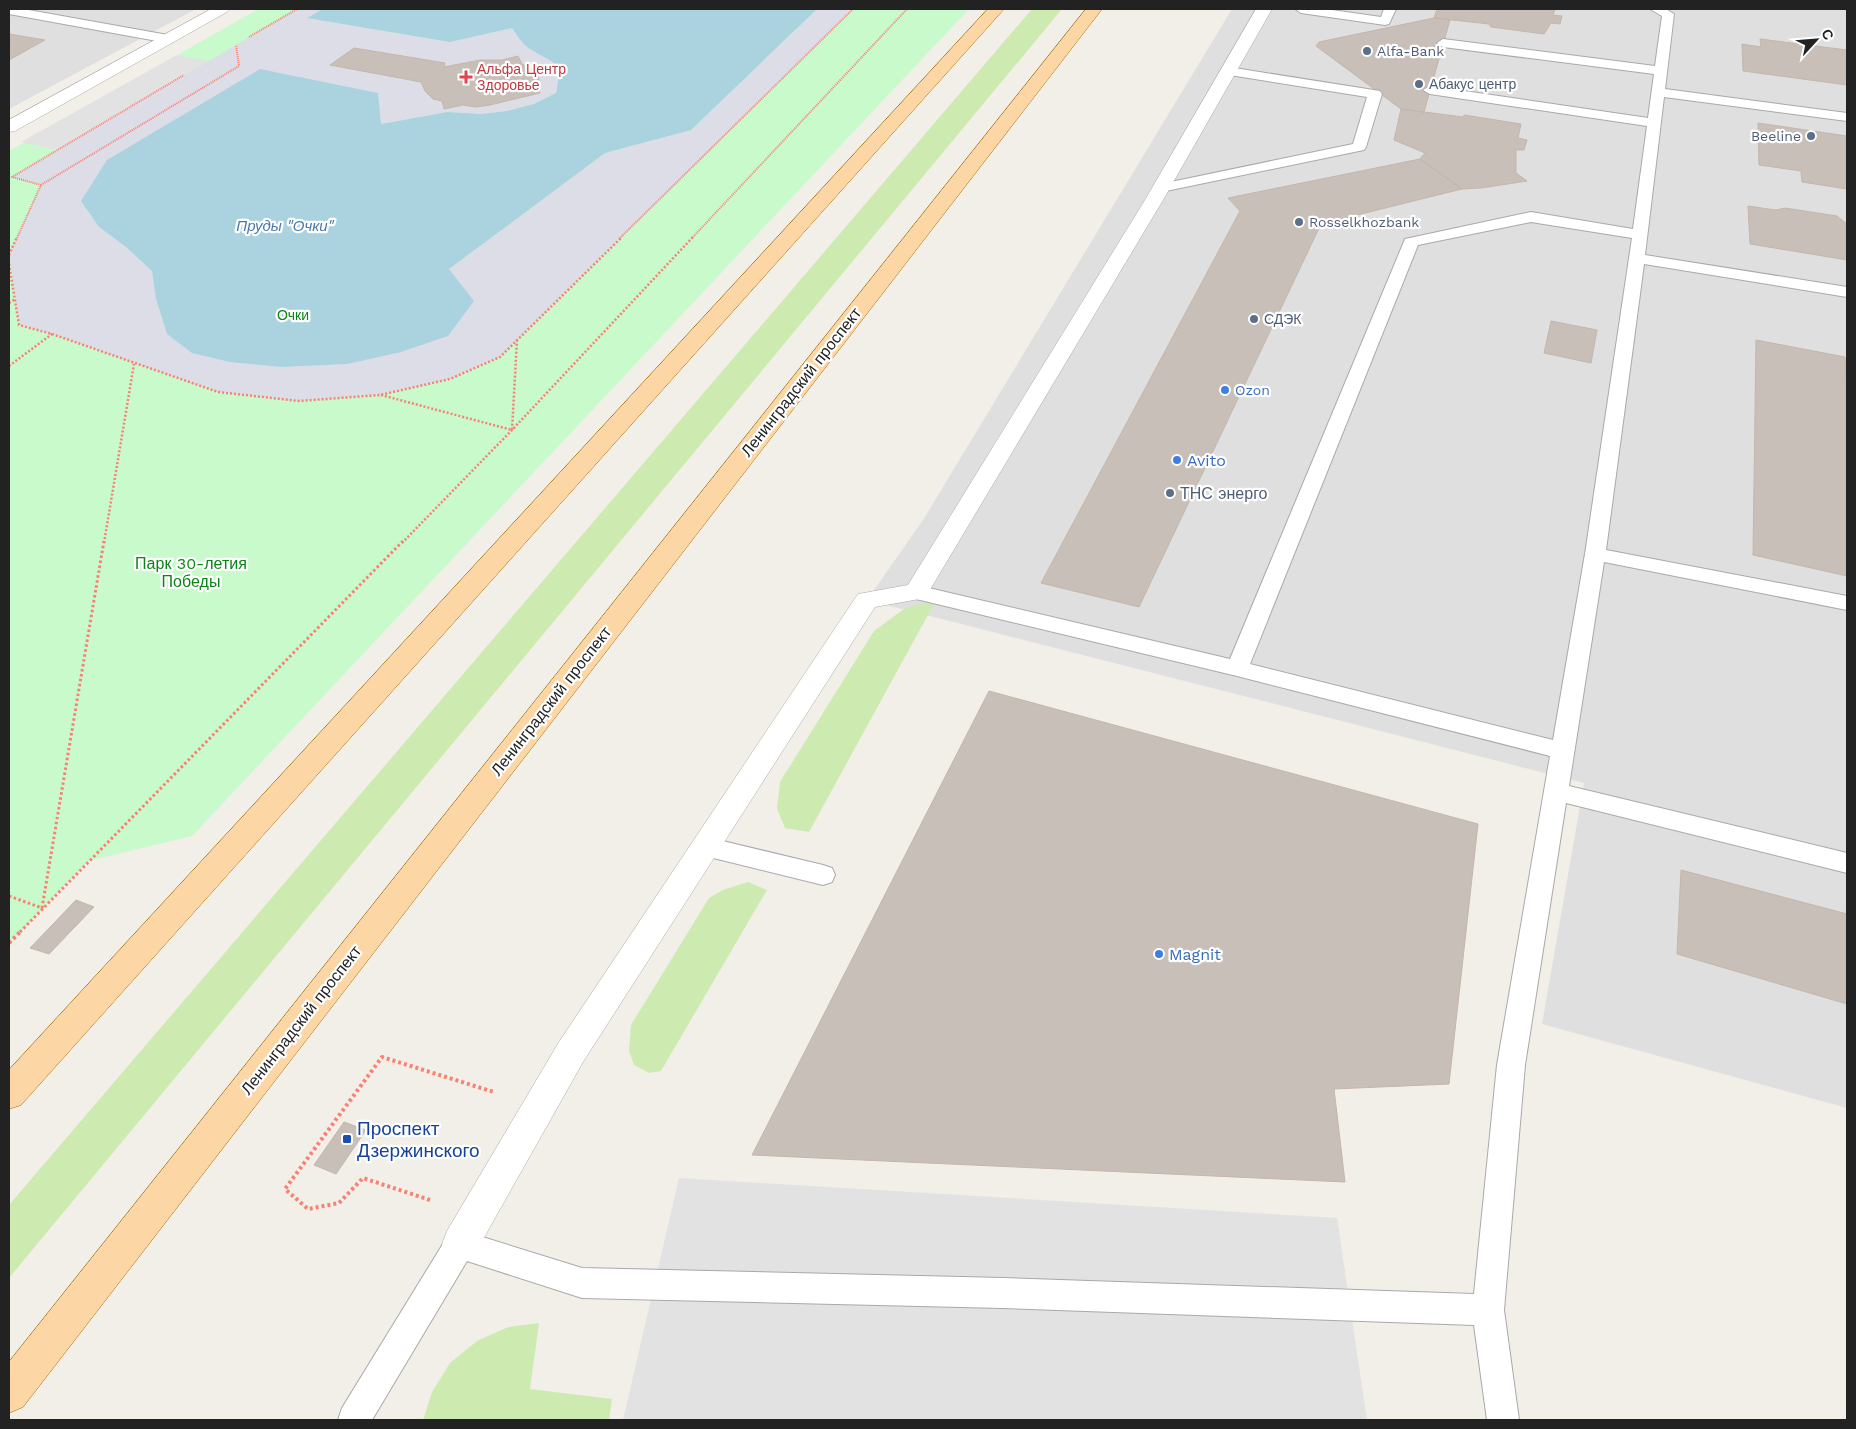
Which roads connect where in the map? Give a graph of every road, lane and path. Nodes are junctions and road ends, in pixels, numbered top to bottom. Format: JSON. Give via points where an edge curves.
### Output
{"nodes":[{"id":1,"x":222,"y":9,"type":"edge"},
{"id":2,"x":297,"y":9,"type":"edge"},
{"id":3,"x":853,"y":9,"type":"edge"},
{"id":4,"x":907,"y":9,"type":"edge"},
{"id":5,"x":996,"y":9,"type":"edge"},
{"id":6,"x":1094,"y":9,"type":"edge"},
{"id":7,"x":1264,"y":9,"type":"edge"},
{"id":8,"x":1301,"y":9,"type":"edge"},
{"id":9,"x":1390,"y":9,"type":"edge"},
{"id":10,"x":1656,"y":9,"type":"edge"},
{"id":11,"x":9,"y":10,"type":"edge"},
{"id":12,"x":168,"y":39,"type":"junction"},
{"id":13,"x":1443,"y":43,"type":"dead end"},
{"id":14,"x":236,"y":45,"type":"junction"},
{"id":15,"x":229,"y":49,"type":"dead end"},
{"id":16,"x":192,"y":71,"type":"dead end"},
{"id":17,"x":1228,"y":71,"type":"junction"},
{"id":18,"x":1661,"y":71,"type":"junction"},
{"id":19,"x":1430,"y":90,"type":"dead end"},
{"id":20,"x":1658,"y":92,"type":"junction"},
{"id":21,"x":1847,"y":117,"type":"edge"},
{"id":22,"x":1654,"y":123,"type":"junction"},
{"id":23,"x":9,"y":127,"type":"edge"},
{"id":24,"x":10,"y":178,"type":"edge"},
{"id":25,"x":41,"y":185,"type":"junction"},
{"id":26,"x":1161,"y":188,"type":"junction"},
{"id":27,"x":1638,"y":247,"type":"junction"},
{"id":28,"x":9,"y":255,"type":"edge"},
{"id":29,"x":9,"y":264,"type":"edge"},
{"id":30,"x":1847,"y":292,"type":"edge"},
{"id":31,"x":15,"y":299,"type":"junction"},
{"id":32,"x":9,"y":303,"type":"edge"},
{"id":33,"x":52,"y":334,"type":"junction"},
{"id":34,"x":517,"y":340,"type":"junction"},
{"id":35,"x":134,"y":364,"type":"junction"},
{"id":36,"x":9,"y":366,"type":"edge"},
{"id":37,"x":380,"y":395,"type":"junction"},
{"id":38,"x":512,"y":430,"type":"junction"},
{"id":39,"x":1595,"y":554,"type":"junction"},
{"id":40,"x":916,"y":592,"type":"junction"},
{"id":41,"x":1847,"y":603,"type":"edge"},
{"id":42,"x":1237,"y":668,"type":"junction"},
{"id":43,"x":1563,"y":751,"type":"junction"},
{"id":44,"x":1557,"y":792,"type":"junction"},
{"id":45,"x":706,"y":846,"type":"junction"},
{"id":46,"x":1847,"y":864,"type":"edge"},
{"id":47,"x":823,"y":875,"type":"dead end"},
{"id":48,"x":9,"y":896,"type":"edge"},
{"id":49,"x":42,"y":908,"type":"junction"},
{"id":50,"x":9,"y":943,"type":"edge"},
{"id":51,"x":485,"y":1089,"type":"dead end"},
{"id":52,"x":9,"y":1094,"type":"edge"},
{"id":53,"x":436,"y":1202,"type":"dead end"},
{"id":54,"x":460,"y":1244,"type":"junction"},
{"id":55,"x":1488,"y":1310,"type":"junction"},
{"id":56,"x":9,"y":1394,"type":"edge"},
{"id":57,"x":354,"y":1420,"type":"edge"},
{"id":58,"x":1504,"y":1420,"type":"edge"}],
"edges":[{"from":1,"to":12,"type":"street"},
{"from":2,"to":14,"type":"path"},
{"from":3,"to":34,"type":"path"},
{"from":4,"to":38,"type":"path"},
{"from":5,"to":52,"type":"main road"},
{"from":6,"to":56,"type":"main road","name":"Ленинградский проспект"},
{"from":7,"to":17,"type":"street"},
{"from":8,"to":9,"type":"lane","via":[[1390,24]]},
{"from":10,"to":18,"type":"lane","via":[[1668,14]]},
{"from":11,"to":12,"type":"lane"},
{"from":12,"to":23,"type":"street"},
{"from":13,"to":18,"type":"lane"},
{"from":14,"to":15,"type":"path"},
{"from":14,"to":25,"type":"path","via":[[239,66]]},
{"from":16,"to":24,"type":"path"},
{"from":17,"to":26,"type":"street"},
{"from":17,"to":26,"type":"lane","via":[[1378,94],[1359,148]]},
{"from":18,"to":20,"type":"lane"},
{"from":19,"to":22,"type":"lane"},
{"from":20,"to":21,"type":"lane"},
{"from":20,"to":22,"type":"lane"},
{"from":22,"to":27,"type":"lane"},
{"from":24,"to":25,"type":"path"},
{"from":25,"to":28,"type":"path"},
{"from":26,"to":40,"type":"street"},
{"from":27,"to":30,"type":"lane"},
{"from":27,"to":39,"type":"lane"},
{"from":27,"to":42,"type":"lane","via":[[1531,217],[1410,242]]},
{"from":29,"to":31,"type":"path"},
{"from":31,"to":32,"type":"path"},
{"from":31,"to":33,"type":"path","via":[[19,326]]},
{"from":33,"to":35,"type":"path"},
{"from":33,"to":36,"type":"path"},
{"from":34,"to":37,"type":"path","via":[[500,357],[450,379]]},
{"from":34,"to":38,"type":"path"},
{"from":35,"to":37,"type":"path","via":[[218,392],[299,401]]},
{"from":35,"to":49,"type":"path"},
{"from":37,"to":38,"type":"path"},
{"from":38,"to":49,"type":"path"},
{"from":39,"to":41,"type":"lane"},
{"from":39,"to":43,"type":"lane"},
{"from":40,"to":42,"type":"lane"},
{"from":40,"to":45,"type":"street","via":[[867,600]]},
{"from":42,"to":43,"type":"lane"},
{"from":43,"to":44,"type":"lane"},
{"from":44,"to":46,"type":"lane"},
{"from":44,"to":55,"type":"lane","via":[[1511,1065]]},
{"from":45,"to":47,"type":"lane"},
{"from":45,"to":54,"type":"street","via":[[571,1052]]},
{"from":48,"to":49,"type":"path"},
{"from":49,"to":50,"type":"path"},
{"from":51,"to":53,"type":"path","via":[[382,1057],[284,1190],[308,1209],[338,1202],[363,1178]]},
{"from":54,"to":55,"type":"lane","via":[[582,1283],[1003,1293]]},
{"from":54,"to":57,"type":"lane"},
{"from":55,"to":58,"type":"lane"}]}
